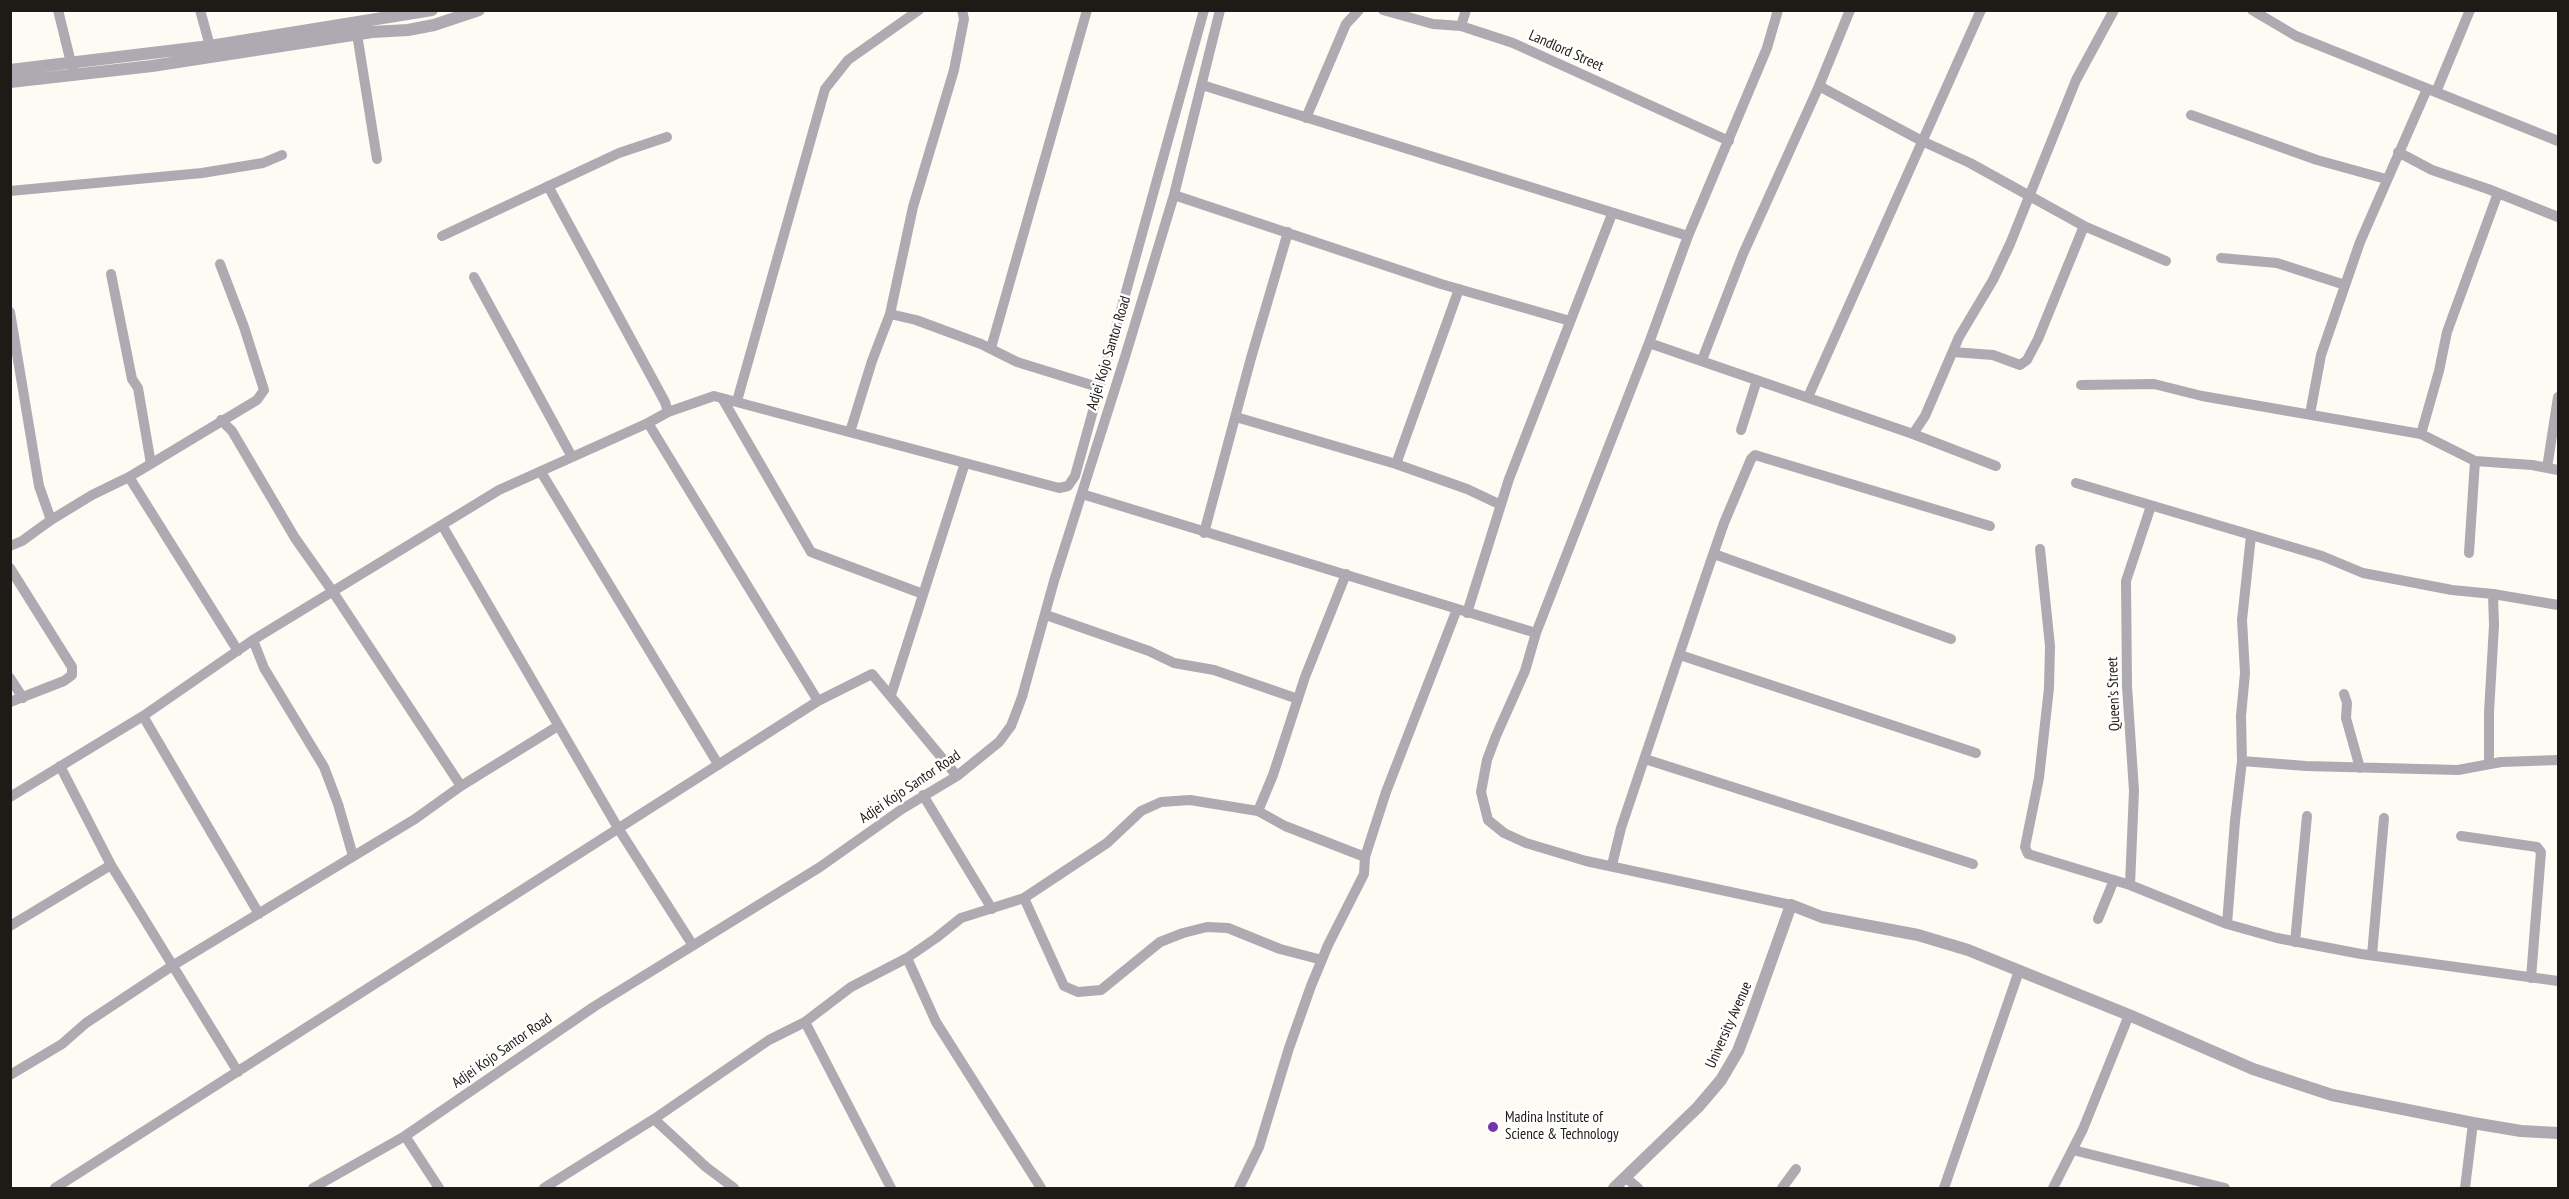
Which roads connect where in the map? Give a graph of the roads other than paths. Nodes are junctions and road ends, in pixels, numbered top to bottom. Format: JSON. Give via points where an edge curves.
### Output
{"nodes":[{"id":1,"x":58,"y":10,"type":"edge"},
{"id":2,"x":200,"y":10,"type":"edge"},
{"id":3,"x":432,"y":10,"type":"edge"},
{"id":4,"x":479,"y":10,"type":"edge"},
{"id":5,"x":919,"y":10,"type":"edge"},
{"id":6,"x":962,"y":10,"type":"edge"},
{"id":7,"x":1087,"y":10,"type":"edge"},
{"id":8,"x":1204,"y":10,"type":"edge"},
{"id":9,"x":1220,"y":10,"type":"edge"},
{"id":10,"x":1359,"y":10,"type":"edge"},
{"id":11,"x":1383,"y":10,"type":"edge"},
{"id":12,"x":1466,"y":10,"type":"edge"},
{"id":13,"x":1778,"y":10,"type":"edge"},
{"id":14,"x":1850,"y":10,"type":"edge"},
{"id":15,"x":1981,"y":10,"type":"edge"},
{"id":16,"x":2114,"y":10,"type":"edge"},
{"id":17,"x":2252,"y":10,"type":"edge"},
{"id":18,"x":2470,"y":10,"type":"edge"},
{"id":19,"x":1461,"y":26,"type":"junction"},
{"id":20,"x":357,"y":34,"type":"junction"},
{"id":21,"x":210,"y":46,"type":"junction"},
{"id":22,"x":72,"y":68,"type":"junction"},
{"id":23,"x":10,"y":70,"type":"edge"},
{"id":24,"x":10,"y":82,"type":"edge"},
{"id":25,"x":1202,"y":85,"type":"junction"},
{"id":26,"x":1819,"y":86,"type":"junction"},
{"id":27,"x":2431,"y":91,"type":"junction"},
{"id":28,"x":2191,"y":115,"type":"dead end"},
{"id":29,"x":1306,"y":118,"type":"junction"},
{"id":30,"x":667,"y":137,"type":"dead end"},
{"id":31,"x":1729,"y":141,"type":"junction"},
{"id":32,"x":1922,"y":141,"type":"junction"},
{"id":33,"x":2559,"y":141,"type":"edge"},
{"id":34,"x":2398,"y":152,"type":"junction"},
{"id":35,"x":282,"y":155,"type":"dead end"},
{"id":36,"x":377,"y":159,"type":"dead end"},
{"id":37,"x":2386,"y":179,"type":"junction"},
{"id":38,"x":548,"y":186,"type":"junction"},
{"id":39,"x":10,"y":191,"type":"edge"},
{"id":40,"x":2498,"y":193,"type":"junction"},
{"id":41,"x":1174,"y":195,"type":"junction"},
{"id":42,"x":2030,"y":196,"type":"junction"},
{"id":43,"x":1612,"y":214,"type":"junction"},
{"id":44,"x":2559,"y":217,"type":"edge"},
{"id":45,"x":2084,"y":226,"type":"junction"},
{"id":46,"x":1288,"y":232,"type":"junction"},
{"id":47,"x":441,"y":236,"type":"dead end"},
{"id":48,"x":1688,"y":236,"type":"junction"},
{"id":49,"x":2221,"y":258,"type":"dead end"},
{"id":50,"x":2166,"y":261,"type":"dead end"},
{"id":51,"x":220,"y":264,"type":"dead end"},
{"id":52,"x":111,"y":274,"type":"dead end"},
{"id":53,"x":474,"y":277,"type":"dead end"},
{"id":54,"x":2345,"y":285,"type":"junction"},
{"id":55,"x":1459,"y":289,"type":"junction"},
{"id":56,"x":10,"y":312,"type":"edge"},
{"id":57,"x":890,"y":314,"type":"junction"},
{"id":58,"x":1570,"y":321,"type":"junction"},
{"id":59,"x":1649,"y":343,"type":"junction"},
{"id":60,"x":991,"y":348,"type":"junction"},
{"id":61,"x":1953,"y":352,"type":"junction"},
{"id":62,"x":1702,"y":360,"type":"junction"},
{"id":63,"x":1757,"y":380,"type":"junction"},
{"id":64,"x":2081,"y":385,"type":"dead end"},
{"id":65,"x":1098,"y":387,"type":"junction"},
{"id":66,"x":1808,"y":397,"type":"junction"},
{"id":67,"x":2559,"y":397,"type":"edge"},
{"id":68,"x":722,"y":398,"type":"junction"},
{"id":69,"x":737,"y":401,"type":"junction"},
{"id":70,"x":668,"y":412,"type":"junction"},
{"id":71,"x":2310,"y":414,"type":"junction"},
{"id":72,"x":1236,"y":417,"type":"junction"},
{"id":73,"x":221,"y":420,"type":"junction"},
{"id":74,"x":648,"y":423,"type":"junction"},
{"id":75,"x":1741,"y":430,"type":"dead end"},
{"id":76,"x":850,"y":432,"type":"junction"},
{"id":77,"x":1913,"y":434,"type":"junction"},
{"id":78,"x":2421,"y":434,"type":"junction"},
{"id":79,"x":572,"y":457,"type":"junction"},
{"id":80,"x":2475,"y":461,"type":"junction"},
{"id":81,"x":965,"y":463,"type":"junction"},
{"id":82,"x":151,"y":464,"type":"junction"},
{"id":83,"x":1396,"y":464,"type":"junction"},
{"id":84,"x":1996,"y":466,"type":"dead end"},
{"id":85,"x":2547,"y":468,"type":"junction"},
{"id":86,"x":2559,"y":470,"type":"edge"},
{"id":87,"x":541,"y":472,"type":"junction"},
{"id":88,"x":129,"y":477,"type":"junction"},
{"id":89,"x":2076,"y":483,"type":"dead end"},
{"id":90,"x":1082,"y":494,"type":"junction"},
{"id":91,"x":1501,"y":505,"type":"junction"},
{"id":92,"x":2151,"y":506,"type":"junction"},
{"id":93,"x":51,"y":520,"type":"junction"},
{"id":94,"x":442,"y":525,"type":"junction"},
{"id":95,"x":1990,"y":526,"type":"dead end"},
{"id":96,"x":1204,"y":533,"type":"junction"},
{"id":97,"x":2252,"y":536,"type":"junction"},
{"id":98,"x":10,"y":546,"type":"edge"},
{"id":99,"x":2040,"y":549,"type":"dead end"},
{"id":100,"x":1714,"y":554,"type":"junction"},
{"id":101,"x":2469,"y":554,"type":"dead end"},
{"id":102,"x":10,"y":568,"type":"edge"},
{"id":103,"x":1346,"y":574,"type":"junction"},
{"id":104,"x":333,"y":592,"type":"junction"},
{"id":105,"x":923,"y":594,"type":"junction"},
{"id":106,"x":2493,"y":594,"type":"junction"},
{"id":107,"x":2559,"y":605,"type":"edge"},
{"id":108,"x":1462,"y":611,"type":"junction"},
{"id":109,"x":1046,"y":615,"type":"junction"},
{"id":110,"x":1536,"y":633,"type":"junction"},
{"id":111,"x":1951,"y":639,"type":"dead end"},
{"id":112,"x":253,"y":640,"type":"junction"},
{"id":113,"x":238,"y":651,"type":"junction"},
{"id":114,"x":1680,"y":655,"type":"junction"},
{"id":115,"x":10,"y":678,"type":"edge"},
{"id":116,"x":2344,"y":694,"type":"dead end"},
{"id":117,"x":891,"y":696,"type":"junction"},
{"id":118,"x":23,"y":698,"type":"junction"},
{"id":119,"x":1298,"y":699,"type":"junction"},
{"id":120,"x":818,"y":701,"type":"junction"},
{"id":121,"x":10,"y":702,"type":"edge"},
{"id":122,"x":143,"y":716,"type":"junction"},
{"id":123,"x":558,"y":726,"type":"junction"},
{"id":124,"x":1976,"y":753,"type":"dead end"},
{"id":125,"x":1645,"y":759,"type":"junction"},
{"id":126,"x":2242,"y":760,"type":"junction"},
{"id":127,"x":2559,"y":760,"type":"edge"},
{"id":128,"x":2489,"y":764,"type":"junction"},
{"id":129,"x":718,"y":765,"type":"junction"},
{"id":130,"x":60,"y":766,"type":"junction"},
{"id":131,"x":2360,"y":768,"type":"junction"},
{"id":132,"x":957,"y":776,"type":"junction"},
{"id":133,"x":461,"y":786,"type":"junction"},
{"id":134,"x":923,"y":795,"type":"junction"},
{"id":135,"x":10,"y":797,"type":"edge"},
{"id":136,"x":1258,"y":811,"type":"junction"},
{"id":137,"x":2307,"y":816,"type":"dead end"},
{"id":138,"x":2384,"y":818,"type":"dead end"},
{"id":139,"x":618,"y":828,"type":"junction"},
{"id":140,"x":2461,"y":836,"type":"dead end"},
{"id":141,"x":353,"y":856,"type":"junction"},
{"id":142,"x":1365,"y":857,"type":"junction"},
{"id":143,"x":1973,"y":864,"type":"dead end"},
{"id":144,"x":111,"y":865,"type":"junction"},
{"id":145,"x":1612,"y":865,"type":"junction"},
{"id":146,"x":2114,"y":880,"type":"junction"},
{"id":147,"x":2130,"y":885,"type":"junction"},
{"id":148,"x":1024,"y":898,"type":"junction"},
{"id":149,"x":1791,"y":905,"type":"junction"},
{"id":150,"x":992,"y":909,"type":"junction"},
{"id":151,"x":259,"y":914,"type":"junction"},
{"id":152,"x":2098,"y":919,"type":"dead end"},
{"id":153,"x":2227,"y":924,"type":"junction"},
{"id":154,"x":10,"y":926,"type":"edge"},
{"id":155,"x":2295,"y":942,"type":"junction"},
{"id":156,"x":692,"y":945,"type":"junction"},
{"id":157,"x":2372,"y":956,"type":"junction"},
{"id":158,"x":907,"y":958,"type":"junction"},
{"id":159,"x":1322,"y":960,"type":"junction"},
{"id":160,"x":172,"y":966,"type":"junction"},
{"id":161,"x":2019,"y":971,"type":"junction"},
{"id":162,"x":2531,"y":978,"type":"junction"},
{"id":163,"x":2559,"y":981,"type":"edge"},
{"id":164,"x":2129,"y":1015,"type":"junction"},
{"id":165,"x":805,"y":1022,"type":"junction"},
{"id":166,"x":238,"y":1072,"type":"junction"},
{"id":167,"x":10,"y":1075,"type":"edge"},
{"id":168,"x":654,"y":1119,"type":"junction"},
{"id":169,"x":2473,"y":1123,"type":"junction"},
{"id":170,"x":2559,"y":1133,"type":"edge"},
{"id":171,"x":405,"y":1136,"type":"junction"},
{"id":172,"x":2073,"y":1150,"type":"junction"},
{"id":173,"x":1796,"y":1169,"type":"dead end"},
{"id":174,"x":1625,"y":1177,"type":"junction"},
{"id":175,"x":56,"y":1188,"type":"edge"},
{"id":176,"x":313,"y":1188,"type":"edge"},
{"id":177,"x":439,"y":1188,"type":"edge"},
{"id":178,"x":544,"y":1188,"type":"edge"},
{"id":179,"x":734,"y":1188,"type":"edge"},
{"id":180,"x":891,"y":1188,"type":"edge"},
{"id":181,"x":1041,"y":1188,"type":"edge"},
{"id":182,"x":1239,"y":1188,"type":"edge"},
{"id":183,"x":1614,"y":1188,"type":"edge"},
{"id":184,"x":1638,"y":1188,"type":"edge"},
{"id":185,"x":1782,"y":1188,"type":"edge"},
{"id":186,"x":1944,"y":1188,"type":"edge"},
{"id":187,"x":2053,"y":1188,"type":"edge"},
{"id":188,"x":2225,"y":1188,"type":"edge"},
{"id":189,"x":2465,"y":1188,"type":"edge"}],
"edges":[{"from":1,"to":22,"type":"street"},
{"from":2,"to":21,"type":"street"},
{"from":3,"to":21,"type":"street"},
{"from":4,"to":20,"type":"street","via":[[434,25]]},
{"from":5,"to":69,"type":"street","via":[[848,60],[825,89]]},
{"from":6,"to":57,"type":"street","via":[[964,19],[954,70],[913,207]]},
{"from":7,"to":60,"type":"street"},
{"from":8,"to":65,"type":"street"},
{"from":9,"to":25,"type":"street","name":"Adjei Kojo Santor Road"},
{"from":10,"to":29,"type":"street","via":[[1346,24]]},
{"from":11,"to":19,"type":"street","name":"Landlord Street","via":[[1433,24]]},
{"from":12,"to":19,"type":"street"},
{"from":13,"to":31,"type":"street","via":[[1767,48]]},
{"from":14,"to":26,"type":"street"},
{"from":15,"to":32,"type":"street"},
{"from":16,"to":42,"type":"street","via":[[2076,80]]},
{"from":17,"to":27,"type":"street","via":[[2296,36]]},
{"from":18,"to":27,"type":"street"},
{"from":19,"to":31,"type":"street","name":"Landlord Street","via":[[1513,43]]},
{"from":20,"to":22,"type":"street","via":[[162,65]]},
{"from":20,"to":36,"type":"street"},
{"from":21,"to":22,"type":"street"},
{"from":22,"to":23,"type":"street"},
{"from":22,"to":24,"type":"street"},
{"from":25,"to":29,"type":"street"},
{"from":25,"to":41,"type":"street","name":"Adjei Kojo Santor Road"},
{"from":26,"to":32,"type":"street"},
{"from":26,"to":62,"type":"street","via":[[1743,254]]},
{"from":27,"to":33,"type":"street"},
{"from":27,"to":34,"type":"street"},
{"from":28,"to":37,"type":"street","via":[[2317,160]]},
{"from":29,"to":43,"type":"street"},
{"from":30,"to":38,"type":"street","via":[[619,153]]},
{"from":31,"to":48,"type":"street"},
{"from":32,"to":42,"type":"street"},
{"from":32,"to":66,"type":"street"},
{"from":34,"to":37,"type":"street"},
{"from":34,"to":40,"type":"street","via":[[2432,170]]},
{"from":35,"to":39,"type":"street","via":[[263,163],[202,172]]},
{"from":37,"to":54,"type":"street"},
{"from":38,"to":47,"type":"street"},
{"from":38,"to":70,"type":"street"},
{"from":40,"to":44,"type":"street"},
{"from":40,"to":78,"type":"street","via":[[2449,326]]},
{"from":41,"to":46,"type":"street"},
{"from":41,"to":90,"type":"street","name":"Adjei Kojo Santor Road"},
{"from":42,"to":45,"type":"street"},
{"from":42,"to":61,"type":"street","via":[[1997,271]]},
{"from":43,"to":48,"type":"street"},
{"from":43,"to":58,"type":"street"},
{"from":45,"to":50,"type":"street"},
{"from":45,"to":61,"type":"street","via":[[2027,360],[2020,365],[1994,355]]},
{"from":46,"to":55,"type":"street"},
{"from":46,"to":72,"type":"street"},
{"from":48,"to":59,"type":"street"},
{"from":49,"to":54,"type":"street","via":[[2277,263]]},
{"from":51,"to":73,"type":"street","via":[[264,390],[256,400]]},
{"from":52,"to":82,"type":"street"},
{"from":53,"to":79,"type":"street"},
{"from":54,"to":71,"type":"street","via":[[2321,355]]},
{"from":55,"to":58,"type":"street"},
{"from":55,"to":83,"type":"street"},
{"from":56,"to":93,"type":"street","via":[[39,486]]},
{"from":57,"to":60,"type":"street"},
{"from":57,"to":76,"type":"street"},
{"from":58,"to":91,"type":"street"},
{"from":59,"to":62,"type":"street"},
{"from":59,"to":110,"type":"street"},
{"from":60,"to":65,"type":"street","via":[[1017,362]]},
{"from":61,"to":77,"type":"street"},
{"from":62,"to":63,"type":"street"},
{"from":63,"to":66,"type":"street"},
{"from":63,"to":75,"type":"street"},
{"from":64,"to":71,"type":"street","via":[[2154,384]]},
{"from":65,"to":81,"type":"street","via":[[1075,476],[1068,486],[1059,488]]},
{"from":66,"to":77,"type":"street"},
{"from":67,"to":85,"type":"street"},
{"from":68,"to":69,"type":"street"},
{"from":68,"to":70,"type":"street","via":[[714,396]]},
{"from":68,"to":105,"type":"street","via":[[811,552]]},
{"from":69,"to":76,"type":"street"},
{"from":70,"to":74,"type":"street"},
{"from":71,"to":78,"type":"street"},
{"from":72,"to":83,"type":"street"},
{"from":72,"to":96,"type":"street"},
{"from":73,"to":82,"type":"street"},
{"from":73,"to":104,"type":"street","via":[[232,431],[295,538]]},
{"from":74,"to":79,"type":"street"},
{"from":74,"to":120,"type":"street"},
{"from":76,"to":81,"type":"street"},
{"from":77,"to":84,"type":"street"},
{"from":78,"to":80,"type":"street"},
{"from":79,"to":87,"type":"street"},
{"from":80,"to":85,"type":"street"},
{"from":80,"to":101,"type":"street"},
{"from":81,"to":105,"type":"street"},
{"from":82,"to":88,"type":"street"},
{"from":83,"to":91,"type":"street"},
{"from":85,"to":86,"type":"street"},
{"from":87,"to":94,"type":"street","via":[[499,490]]},
{"from":87,"to":129,"type":"street"},
{"from":88,"to":93,"type":"street"},
{"from":88,"to":113,"type":"street"},
{"from":89,"to":92,"type":"street"},
{"from":90,"to":96,"type":"street"},
{"from":90,"to":109,"type":"street","name":"Adjei Kojo Santor Road"},
{"from":91,"to":108,"type":"street"},
{"from":92,"to":97,"type":"street"},
{"from":92,"to":147,"type":"street","name":"Queen’s Street","via":[[2126,581],[2134,791]]},
{"from":93,"to":98,"type":"street"},
{"from":94,"to":104,"type":"street"},
{"from":94,"to":123,"type":"street"},
{"from":95,"to":100,"type":"street","via":[[1755,455],[1750,459]]},
{"from":96,"to":103,"type":"street"},
{"from":97,"to":106,"type":"street","via":[[2322,556],[2363,573]]},
{"from":97,"to":126,"type":"street","via":[[2242,620]]},
{"from":99,"to":146,"type":"street","via":[[2050,646],[2049,688],[2039,778],[2025,847],[2035,858]]},
{"from":100,"to":111,"type":"street"},
{"from":100,"to":114,"type":"street"},
{"from":102,"to":118,"type":"street","via":[[72,667],[72,675],[64,681]]},
{"from":103,"to":108,"type":"street"},
{"from":103,"to":119,"type":"street"},
{"from":104,"to":112,"type":"street"},
{"from":104,"to":133,"type":"street"},
{"from":105,"to":117,"type":"street"},
{"from":106,"to":107,"type":"street"},
{"from":106,"to":128,"type":"street"},
{"from":108,"to":110,"type":"street"},
{"from":108,"to":142,"type":"street","via":[[1386,792]]},
{"from":109,"to":119,"type":"street","via":[[1174,663],[1214,669]]},
{"from":109,"to":132,"type":"street","name":"Adjei Kojo Santor Road","via":[[1011,726],[999,742]]},
{"from":110,"to":145,"type":"street","via":[[1525,671],[1487,760],[1481,792],[1485,814],[1496,828],[1526,843]]},
{"from":112,"to":113,"type":"street"},
{"from":112,"to":141,"type":"street","via":[[264,668],[324,767]]},
{"from":113,"to":122,"type":"street"},
{"from":114,"to":124,"type":"street"},
{"from":114,"to":125,"type":"street"},
{"from":115,"to":118,"type":"street"},
{"from":116,"to":131,"type":"street","via":[[2346,718]]},
{"from":117,"to":120,"type":"street","via":[[872,674]]},
{"from":117,"to":132,"type":"street"},
{"from":118,"to":121,"type":"street"},
{"from":119,"to":136,"type":"street"},
{"from":120,"to":129,"type":"street"},
{"from":122,"to":130,"type":"street"},
{"from":122,"to":151,"type":"street"},
{"from":123,"to":133,"type":"street"},
{"from":123,"to":139,"type":"street"},
{"from":125,"to":143,"type":"street"},
{"from":125,"to":145,"type":"street"},
{"from":126,"to":131,"type":"street"},
{"from":126,"to":153,"type":"street"},
{"from":127,"to":128,"type":"street"},
{"from":128,"to":131,"type":"street","via":[[2458,770]]},
{"from":129,"to":139,"type":"street"},
{"from":130,"to":135,"type":"street"},
{"from":130,"to":144,"type":"street"},
{"from":132,"to":134,"type":"street","name":"Adjei Kojo Santor Road"},
{"from":133,"to":141,"type":"street"},
{"from":134,"to":150,"type":"street"},
{"from":134,"to":156,"type":"street","name":"Adjei Kojo Santor Road","via":[[820,867]]},
{"from":136,"to":142,"type":"street","via":[[1285,826]]},
{"from":136,"to":148,"type":"street","via":[[1190,800],[1161,802],[1141,812],[1107,843]]},
{"from":137,"to":155,"type":"street"},
{"from":138,"to":157,"type":"street"},
{"from":139,"to":156,"type":"street"},
{"from":139,"to":166,"type":"street"},
{"from":140,"to":162,"type":"street","via":[[2536,847],[2541,852]]},
{"from":141,"to":151,"type":"street"},
{"from":142,"to":159,"type":"street","via":[[1364,874]]},
{"from":144,"to":154,"type":"street"},
{"from":144,"to":160,"type":"street"},
{"from":145,"to":149,"type":"street"},
{"from":146,"to":147,"type":"street"},
{"from":146,"to":152,"type":"street"},
{"from":147,"to":153,"type":"street"},
{"from":148,"to":150,"type":"street"},
{"from":148,"to":159,"type":"street","via":[[1064,986],[1078,992],[1101,990],[1160,942],[1207,927],[1228,928],[1280,949]]},
{"from":149,"to":161,"type":"street","via":[[1822,917],[1918,935]]},
{"from":149,"to":174,"type":"street","name":"University Avenue","via":[[1731,1064],[1698,1107]]},
{"from":150,"to":158,"type":"street","via":[[961,918]]},
{"from":151,"to":160,"type":"street"},
{"from":153,"to":155,"type":"street"},
{"from":155,"to":157,"type":"street"},
{"from":156,"to":171,"type":"street","name":"Adjei Kojo Santor Road"},
{"from":157,"to":162,"type":"street"},
{"from":158,"to":165,"type":"street","via":[[851,987]]},
{"from":158,"to":181,"type":"street","via":[[936,1022]]},
{"from":159,"to":182,"type":"street","via":[[1289,1048],[1259,1147]]},
{"from":160,"to":166,"type":"street"},
{"from":160,"to":167,"type":"street","via":[[86,1023],[62,1044]]},
{"from":161,"to":164,"type":"street"},
{"from":161,"to":186,"type":"street"},
{"from":162,"to":163,"type":"street"},
{"from":164,"to":169,"type":"street","via":[[2253,1069],[2332,1095]]},
{"from":164,"to":172,"type":"street"},
{"from":165,"to":168,"type":"street","via":[[769,1040]]},
{"from":165,"to":180,"type":"street"},
{"from":166,"to":175,"type":"street"},
{"from":168,"to":178,"type":"street"},
{"from":168,"to":179,"type":"street"},
{"from":169,"to":170,"type":"street"},
{"from":169,"to":189,"type":"street"},
{"from":171,"to":176,"type":"street","name":"Adjei Kojo Santor Road"},
{"from":171,"to":177,"type":"street"},
{"from":172,"to":187,"type":"street"},
{"from":172,"to":188,"type":"street"},
{"from":173,"to":185,"type":"street"},
{"from":174,"to":183,"type":"street","name":"University Avenue"},
{"from":174,"to":184,"type":"street"}]}
